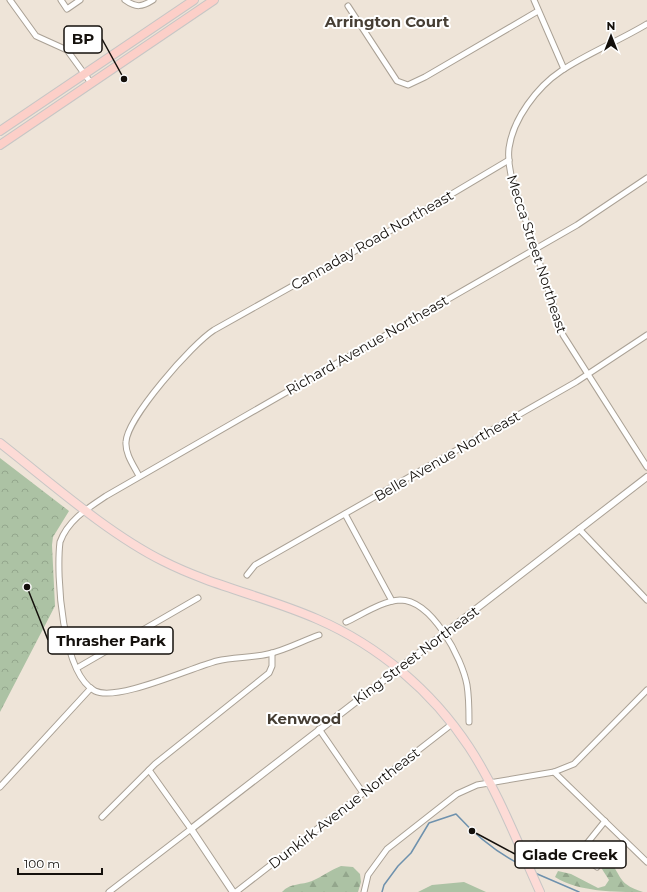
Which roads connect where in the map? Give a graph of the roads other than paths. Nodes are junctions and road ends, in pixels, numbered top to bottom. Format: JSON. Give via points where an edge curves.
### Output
{"nodes":[{"id":1,"x":10,"y":0,"type":"edge"},
{"id":2,"x":61,"y":0,"type":"edge"},
{"id":3,"x":80,"y":0,"type":"edge"},
{"id":4,"x":125,"y":0,"type":"edge"},
{"id":5,"x":153,"y":0,"type":"edge"},
{"id":6,"x":194,"y":0,"type":"edge"},
{"id":7,"x":214,"y":0,"type":"edge"},
{"id":8,"x":534,"y":0,"type":"edge"},
{"id":9,"x":348,"y":6,"type":"dead end"},
{"id":10,"x":538,"y":11,"type":"junction"},
{"id":11,"x":647,"y":24,"type":"edge"},
{"id":12,"x":564,"y":69,"type":"junction"},
{"id":13,"x":85,"y":74,"type":"junction"},
{"id":14,"x":91,"y":83,"type":"junction"},
{"id":15,"x":0,"y":131,"type":"edge"},
{"id":16,"x":0,"y":145,"type":"edge"},
{"id":17,"x":509,"y":160,"type":"junction"},
{"id":18,"x":647,"y":178,"type":"edge"},
{"id":19,"x":534,"y":248,"type":"junction"},
{"id":20,"x":647,"y":335,"type":"edge"},
{"id":21,"x":588,"y":374,"type":"junction"},
{"id":22,"x":0,"y":443,"type":"edge"},
{"id":23,"x":647,"y":467,"type":"edge"},
{"id":24,"x":139,"y":476,"type":"junction"},
{"id":25,"x":647,"y":477,"type":"edge"},
{"id":26,"x":86,"y":509,"type":"junction"},
{"id":27,"x":345,"y":514,"type":"junction"},
{"id":28,"x":579,"y":529,"type":"junction"},
{"id":29,"x":247,"y":575,"type":"dead end"},
{"id":30,"x":198,"y":598,"type":"dead end"},
{"id":31,"x":647,"y":600,"type":"edge"},
{"id":32,"x":392,"y":601,"type":"junction"},
{"id":33,"x":346,"y":622,"type":"dead end"},
{"id":34,"x":444,"y":634,"type":"junction"},
{"id":35,"x":319,"y":635,"type":"dead end"},
{"id":36,"x":272,"y":653,"type":"junction"},
{"id":37,"x":77,"y":668,"type":"junction"},
{"id":38,"x":398,"y":668,"type":"junction"},
{"id":39,"x":90,"y":688,"type":"junction"},
{"id":40,"x":647,"y":690,"type":"edge"},
{"id":41,"x":469,"y":722,"type":"dead end"},
{"id":42,"x":452,"y":724,"type":"junction"},
{"id":43,"x":320,"y":729,"type":"junction"},
{"id":44,"x":149,"y":770,"type":"junction"},
{"id":45,"x":554,"y":772,"type":"junction"},
{"id":46,"x":489,"y":783,"type":"junction"},
{"id":47,"x":0,"y":787,"type":"edge"},
{"id":48,"x":363,"y":793,"type":"junction"},
{"id":49,"x":102,"y":817,"type":"dead end"},
{"id":50,"x":605,"y":821,"type":"junction"},
{"id":51,"x":191,"y":829,"type":"junction"},
{"id":52,"x":537,"y":844,"type":"dead end"},
{"id":53,"x":579,"y":853,"type":"junction"},
{"id":54,"x":647,"y":862,"type":"edge"},
{"id":55,"x":597,"y":867,"type":"dead end"},
{"id":56,"x":364,"y":891,"type":"edge"},
{"id":57,"x":109,"y":892,"type":"edge"},
{"id":58,"x":233,"y":892,"type":"edge"},
{"id":59,"x":236,"y":892,"type":"edge"},
{"id":60,"x":540,"y":892,"type":"edge"}],
"edges":[{"from":1,"to":13,"type":"street","via":[[36,36],[67,50]]},
{"from":2,"to":3,"type":"street","via":[[67,9]]},
{"from":4,"to":5,"type":"street","via":[[143,6]]},
{"from":6,"to":13,"type":"highway"},
{"from":7,"to":14,"type":"highway"},
{"from":8,"to":10,"type":"street"},
{"from":9,"to":10,"type":"street","via":[[400,83],[412,84]]},
{"from":10,"to":12,"type":"street"},
{"from":11,"to":12,"type":"street"},
{"from":12,"to":17,"type":"street","via":[[544,85],[519,119],[510,141]]},
{"from":13,"to":14,"type":"street"},
{"from":13,"to":15,"type":"highway"},
{"from":14,"to":16,"type":"highway"},
{"from":17,"to":19,"type":"street","name":"Mecca Street Northeast","via":[[511,175]]},
{"from":17,"to":24,"type":"street","name":"Cannaday Road Northeast","via":[[200,340],[173,370],[129,428],[126,448]]},
{"from":18,"to":19,"type":"street","name":"Richard Avenue Northeast","via":[[596,213]]},
{"from":19,"to":21,"type":"street","name":"Mecca Street Northeast","via":[[559,327]]},
{"from":19,"to":24,"type":"street","name":"Richard Avenue Northeast"},
{"from":20,"to":21,"type":"street","name":"Belle Avenue Northeast"},
{"from":21,"to":23,"type":"street","name":"Mecca Street Northeast"},
{"from":21,"to":27,"type":"street","name":"Belle Avenue Northeast"},
{"from":22,"to":26,"type":"main road"},
{"from":24,"to":26,"type":"street","name":"Richard Avenue Northeast"},
{"from":25,"to":28,"type":"street","name":"King Street Northeast"},
{"from":26,"to":37,"type":"street","name":"Richard Avenue Northeast","via":[[64,532],[59,553],[64,628]]},
{"from":26,"to":38,"type":"main road","via":[[162,561],[320,620],[356,639]]},
{"from":27,"to":29,"type":"street","name":"Belle Avenue Northeast","via":[[255,565]]},
{"from":27,"to":32,"type":"street"},
{"from":28,"to":31,"type":"street"},
{"from":28,"to":34,"type":"street","name":"King Street Northeast"},
{"from":30,"to":37,"type":"street"},
{"from":32,"to":33,"type":"street"},
{"from":32,"to":34,"type":"street","via":[[407,601],[418,605],[428,613]]},
{"from":34,"to":38,"type":"street","name":"King Street Northeast"},
{"from":34,"to":41,"type":"street","via":[[464,674],[469,696]]},
{"from":35,"to":36,"type":"street"},
{"from":36,"to":39,"type":"street","via":[[216,661],[119,692],[102,693]]},
{"from":36,"to":44,"type":"street","via":[[272,668],[269,673]]},
{"from":37,"to":39,"type":"street","name":"Richard Avenue Northeast"},
{"from":38,"to":42,"type":"main road"},
{"from":38,"to":43,"type":"street","name":"King Street Northeast"},
{"from":39,"to":47,"type":"street"},
{"from":40,"to":45,"type":"street","via":[[574,764]]},
{"from":42,"to":46,"type":"main road"},
{"from":42,"to":48,"type":"street","name":"Dunkirk Avenue Northeast"},
{"from":43,"to":48,"type":"street"},
{"from":43,"to":51,"type":"street","name":"King Street Northeast"},
{"from":44,"to":49,"type":"street"},
{"from":44,"to":51,"type":"street"},
{"from":45,"to":46,"type":"street"},
{"from":45,"to":50,"type":"street"},
{"from":46,"to":56,"type":"street","via":[[457,794],[387,849],[372,867]]},
{"from":46,"to":60,"type":"main road"},
{"from":48,"to":59,"type":"street","name":"Dunkirk Avenue Northeast"},
{"from":50,"to":53,"type":"street"},
{"from":50,"to":54,"type":"street"},
{"from":51,"to":57,"type":"street","name":"King Street Northeast"},
{"from":51,"to":58,"type":"street"},
{"from":52,"to":53,"type":"street","via":[[563,862],[571,860]]},
{"from":53,"to":55,"type":"street"}]}
